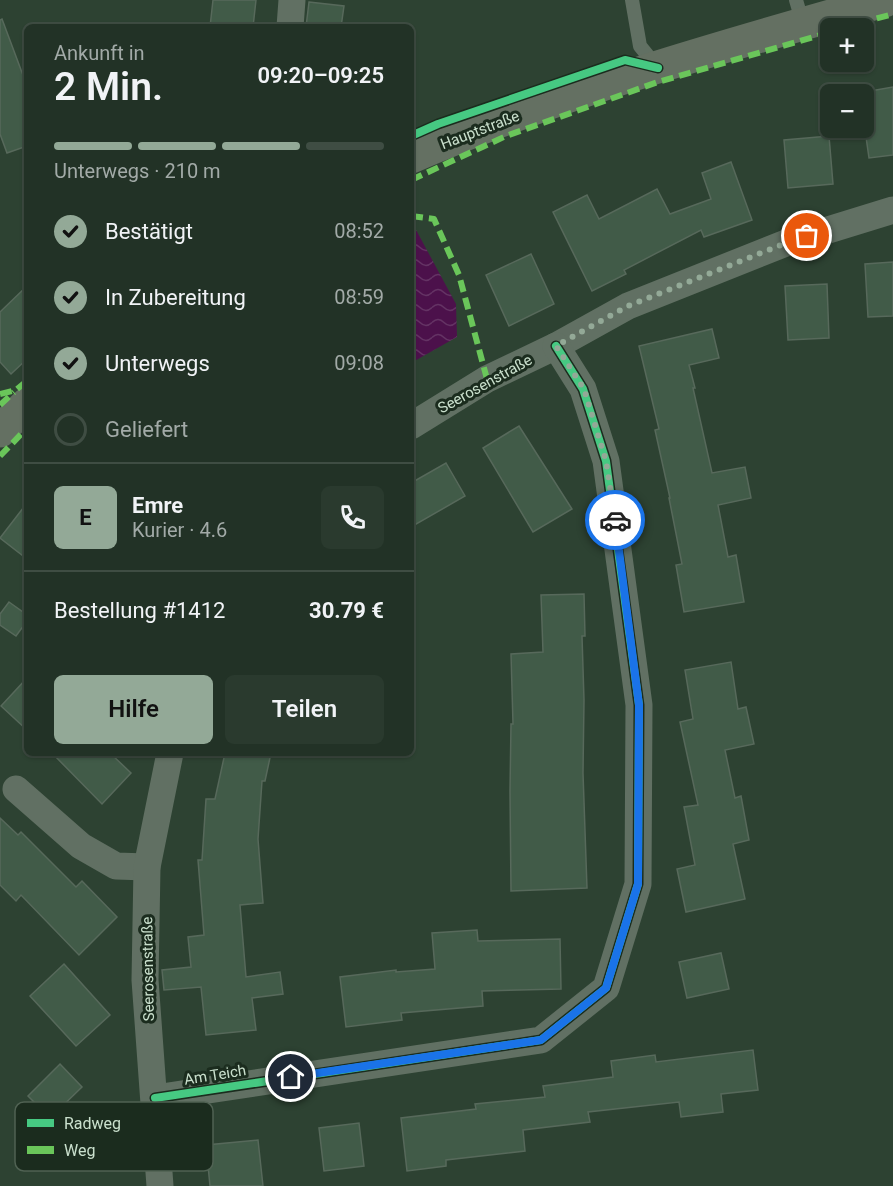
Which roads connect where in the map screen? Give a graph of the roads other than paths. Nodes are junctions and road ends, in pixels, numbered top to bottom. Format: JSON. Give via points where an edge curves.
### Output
{"nodes":[{"id":1,"x":292,"y":0,"type":"edge"},
{"id":2,"x":632,"y":0,"type":"edge"},
{"id":3,"x":887,"y":0,"type":"edge"},
{"id":4,"x":800,"y":12,"type":"edge"},
{"id":5,"x":290,"y":24,"type":"edge"},
{"id":6,"x":658,"y":69,"type":"junction"},
{"id":7,"x":414,"y":156,"type":"edge"},
{"id":8,"x":893,"y":210,"type":"edge"},
{"id":9,"x":556,"y":346,"type":"junction"},
{"id":10,"x":24,"y":407,"type":"edge"},
{"id":11,"x":414,"y":424,"type":"edge"},
{"id":12,"x":0,"y":431,"type":"edge"},
{"id":13,"x":169,"y":756,"type":"edge"},
{"id":14,"x":16,"y":789,"type":"dead end"},
{"id":15,"x":147,"y":867,"type":"junction"},
{"id":16,"x":155,"y":1098,"type":"junction"},
{"id":17,"x":155,"y":1102,"type":"edge"},
{"id":18,"x":159,"y":1171,"type":"edge"},
{"id":19,"x":160,"y":1186,"type":"edge"}],
"edges":[{"from":1,"to":5,"type":"street"},
{"from":2,"to":6,"type":"lane","via":[[640,46]]},
{"from":3,"to":4,"type":"main road","name":"Hauptstraße"},
{"from":4,"to":6,"type":"main road","name":"Hauptstraße"},
{"from":6,"to":7,"type":"main road","name":"Hauptstraße","via":[[549,103]]},
{"from":8,"to":9,"type":"street","name":"Seerosenstraße","via":[[786,243],[628,306]]},
{"from":9,"to":11,"type":"street","name":"Seerosenstraße","via":[[487,379]]},
{"from":9,"to":16,"type":"street","name":"Am Teich","via":[[584,389],[606,461],[639,705],[638,884],[606,988],[541,1040]]},
{"from":10,"to":12,"type":"main road"},
{"from":13,"to":15,"type":"street","name":"Seerosenstraße"},
{"from":14,"to":15,"type":"street","via":[[81,846],[116,866]]},
{"from":15,"to":16,"type":"street","name":"Seerosenstraße","via":[[145,980]]},
{"from":16,"to":17,"type":"street","name":"Seerosenstraße"},
{"from":18,"to":19,"type":"street","name":"Seerosenstraße"}]}
